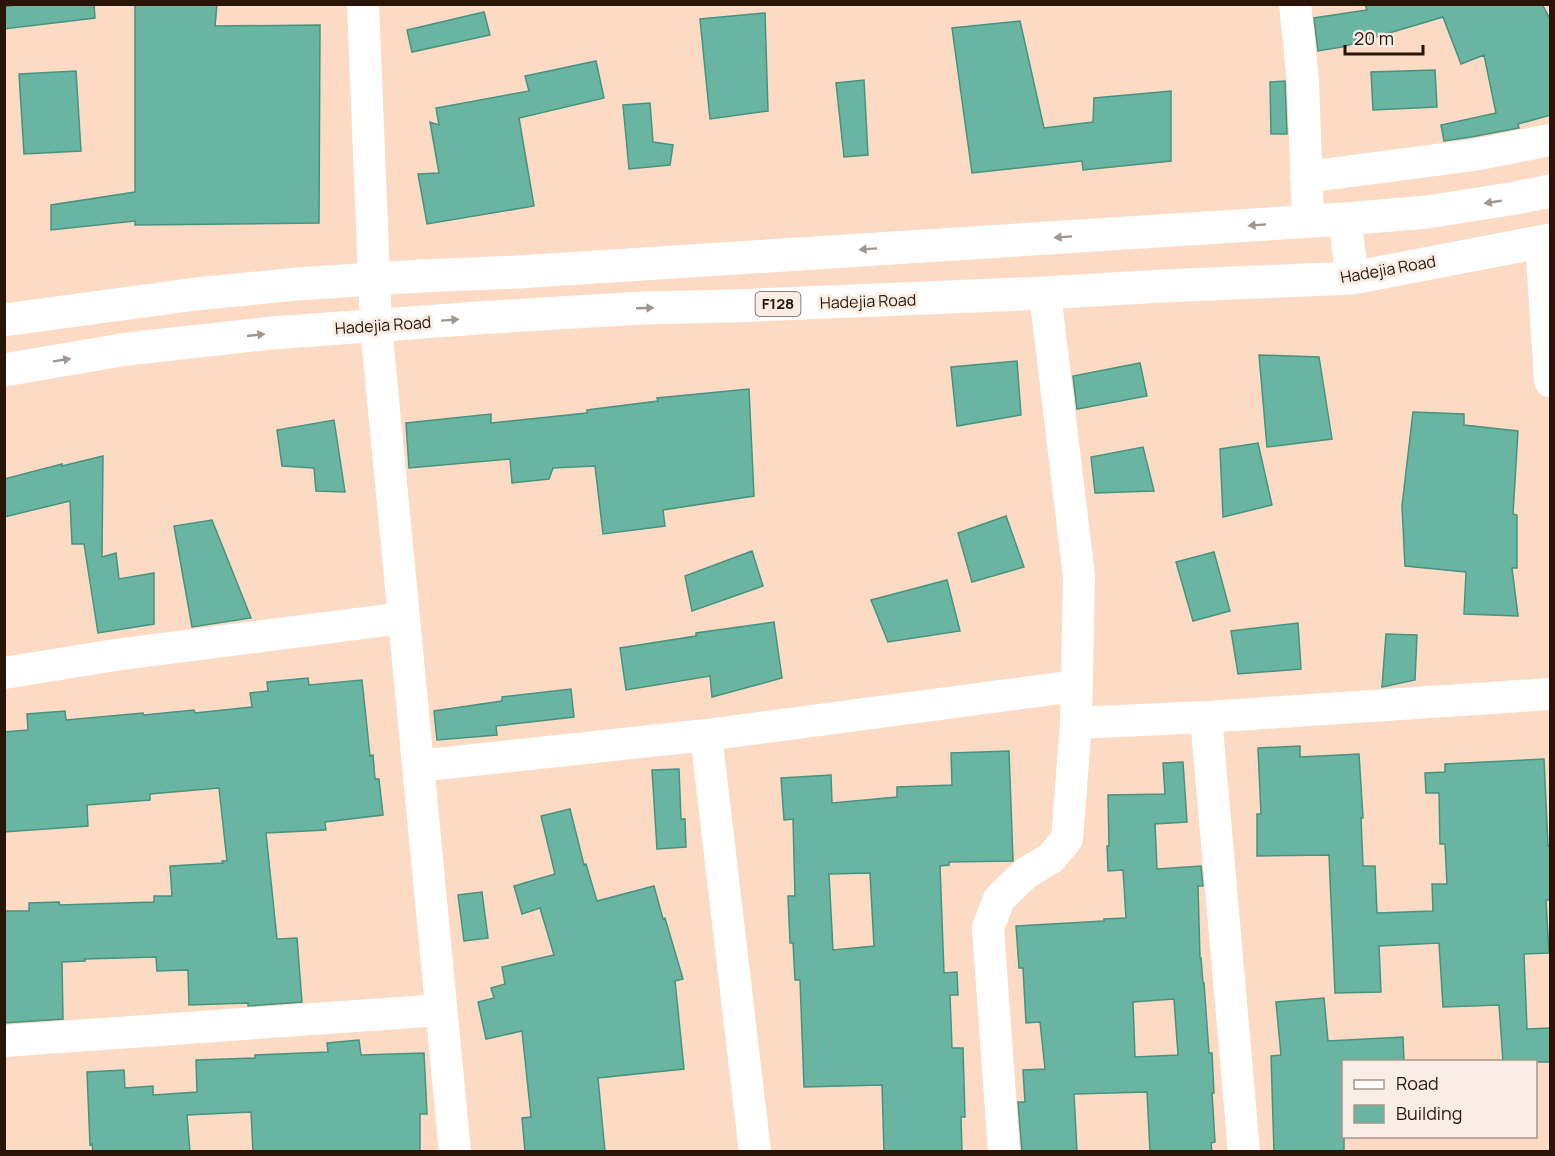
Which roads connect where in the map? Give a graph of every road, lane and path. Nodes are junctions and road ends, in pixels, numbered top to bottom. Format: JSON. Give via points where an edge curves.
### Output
{"nodes":[{"id":1,"x":363,"y":4,"type":"edge"},
{"id":2,"x":1295,"y":4,"type":"edge"},
{"id":3,"x":1551,"y":140,"type":"edge"},
{"id":4,"x":1306,"y":177,"type":"junction"},
{"id":5,"x":1551,"y":191,"type":"edge"},
{"id":6,"x":1345,"y":219,"type":"junction"},
{"id":7,"x":1308,"y":221,"type":"junction"},
{"id":8,"x":1546,"y":240,"type":"edge"},
{"id":9,"x":374,"y":278,"type":"junction"},
{"id":10,"x":1352,"y":278,"type":"junction"},
{"id":11,"x":1045,"y":293,"type":"junction"},
{"id":12,"x":4,"y":320,"type":"edge"},
{"id":13,"x":376,"y":326,"type":"junction"},
{"id":14,"x":4,"y":370,"type":"edge"},
{"id":15,"x":1551,"y":381,"type":"edge"},
{"id":16,"x":403,"y":618,"type":"junction"},
{"id":17,"x":4,"y":673,"type":"edge"},
{"id":18,"x":1076,"y":686,"type":"junction"},
{"id":19,"x":1551,"y":694,"type":"edge"},
{"id":20,"x":1206,"y":717,"type":"junction"},
{"id":21,"x":1076,"y":723,"type":"junction"},
{"id":22,"x":706,"y":735,"type":"junction"},
{"id":23,"x":418,"y":766,"type":"junction"},
{"id":24,"x":441,"y":1010,"type":"junction"},
{"id":25,"x":4,"y":1041,"type":"edge"},
{"id":26,"x":455,"y":1152,"type":"edge"},
{"id":27,"x":755,"y":1152,"type":"edge"},
{"id":28,"x":1004,"y":1152,"type":"edge"},
{"id":29,"x":1244,"y":1152,"type":"edge"}],
"edges":[{"from":1,"to":9,"type":"street"},
{"from":2,"to":4,"type":"street","via":[[1303,82]]},
{"from":3,"to":4,"type":"street","via":[[1474,155]]},
{"from":4,"to":7,"type":"street"},
{"from":5,"to":6,"type":"main road","one_way":true,"via":[[1427,212]]},
{"from":6,"to":7,"type":"main road"},
{"from":6,"to":10,"type":"main road"},
{"from":7,"to":9,"type":"main road","one_way":true},
{"from":8,"to":10,"type":"main road","name":"Hadejia Road","number":"F128"},
{"from":8,"to":15,"type":"street"},
{"from":9,"to":12,"type":"main road","via":[[196,294]]},
{"from":9,"to":13,"type":"street"},
{"from":10,"to":11,"type":"main road","name":"Hadejia Road","number":"F128"},
{"from":13,"to":11,"type":"main road","name":"Hadejia Road","number":"F128","one_way":true,"via":[[642,308]]},
{"from":11,"to":18,"type":"street","via":[[1079,577]]},
{"from":14,"to":13,"type":"main road","name":"Hadejia Road","number":"F128","one_way":true,"via":[[127,349]]},
{"from":13,"to":16,"type":"street"},
{"from":16,"to":17,"type":"street"},
{"from":16,"to":23,"type":"street"},
{"from":18,"to":21,"type":"street"},
{"from":18,"to":22,"type":"street"},
{"from":19,"to":20,"type":"street"},
{"from":20,"to":21,"type":"street"},
{"from":20,"to":29,"type":"street"},
{"from":21,"to":28,"type":"street","via":[[1067,839],[1052,858],[1026,873],[999,899],[988,928]]},
{"from":22,"to":23,"type":"street"},
{"from":22,"to":27,"type":"street"},
{"from":23,"to":24,"type":"street"},
{"from":24,"to":25,"type":"street"},
{"from":24,"to":26,"type":"street"}]}
